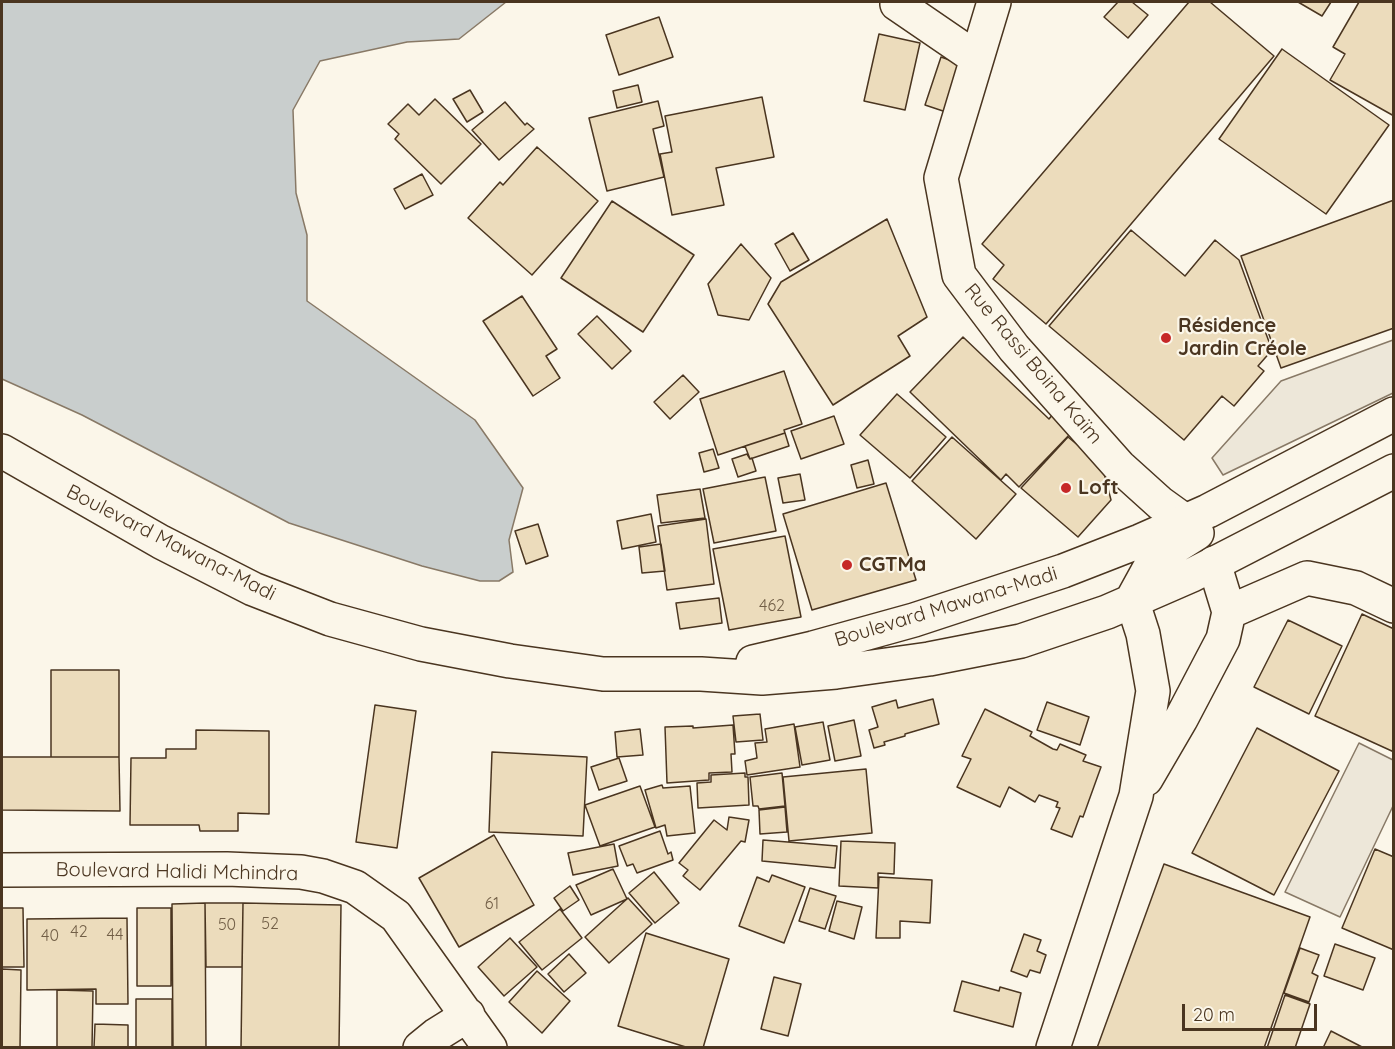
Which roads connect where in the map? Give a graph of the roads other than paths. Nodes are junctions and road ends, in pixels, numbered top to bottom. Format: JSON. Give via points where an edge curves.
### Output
{"nodes":[{"id":1,"x":898,"y":2,"type":"edge"},
{"id":2,"x":994,"y":2,"type":"edge"},
{"id":3,"x":976,"y":58,"type":"junction"},
{"id":4,"x":1394,"y":414,"type":"edge"},
{"id":5,"x":1394,"y":433,"type":"edge"},
{"id":6,"x":2,"y":451,"type":"edge"},
{"id":7,"x":1394,"y":471,"type":"edge"},
{"id":8,"x":1190,"y":527,"type":"junction"},
{"id":9,"x":1214,"y":563,"type":"junction"},
{"id":10,"x":1132,"y":600,"type":"junction"},
{"id":11,"x":1394,"y":606,"type":"edge"},
{"id":12,"x":1229,"y":612,"type":"junction"},
{"id":13,"x":701,"y":674,"type":"junction"},
{"id":14,"x":1136,"y":796,"type":"junction"},
{"id":15,"x":2,"y":870,"type":"edge"},
{"id":16,"x":468,"y":1015,"type":"junction"},
{"id":17,"x":420,"y":1047,"type":"edge"},
{"id":18,"x":490,"y":1047,"type":"edge"},
{"id":19,"x":1053,"y":1047,"type":"edge"}],
"edges":[{"from":1,"to":3,"type":"main road"},
{"from":2,"to":3,"type":"main road","name":"Rue Rassi Boina Kaïm"},
{"from":3,"to":8,"type":"main road","name":"Rue Rassi Boina Kaïm","via":[[941,178],[959,275],[1014,348],[1119,466]]},
{"from":4,"to":8,"type":"main road","name":"Boulevard Mawana-Madi"},
{"from":5,"to":8,"type":"main road","name":"Boulevard Mawana-Madi"},
{"from":6,"to":13,"type":"main road","name":"Boulevard Mawana-Madi","via":[[253,590],[330,620],[421,644],[510,661],[603,674]]},
{"from":7,"to":9,"type":"main road","name":"Boulevard Mawana-Madi"},
{"from":8,"to":9,"type":"main road"},
{"from":8,"to":10,"type":"main road","name":"Boulevard Mawana-Madi","via":[[1154,560]]},
{"from":8,"to":13,"type":"main road","name":"Boulevard Mawana-Madi","via":[[914,620]]},
{"from":9,"to":10,"type":"main road","name":"Boulevard Mawana-Madi"},
{"from":9,"to":12,"type":"main road"},
{"from":10,"to":13,"type":"main road","name":"Boulevard Mawana-Madi","via":[[1021,640],[929,659],[762,678]]},
{"from":10,"to":14,"type":"main road","via":[[1143,634],[1153,691]]},
{"from":11,"to":12,"type":"main road","via":[[1356,588],[1307,578]]},
{"from":12,"to":14,"type":"main road","via":[[1223,639]]},
{"from":14,"to":19,"type":"main road"},
{"from":15,"to":16,"type":"main road","name":"Boulevard Halidi Mchindra","via":[[226,869],[322,876],[355,887],[396,916]]},
{"from":16,"to":17,"type":"main road"},
{"from":16,"to":18,"type":"main road","name":"Boulevard Halidi Mchindra"}]}
